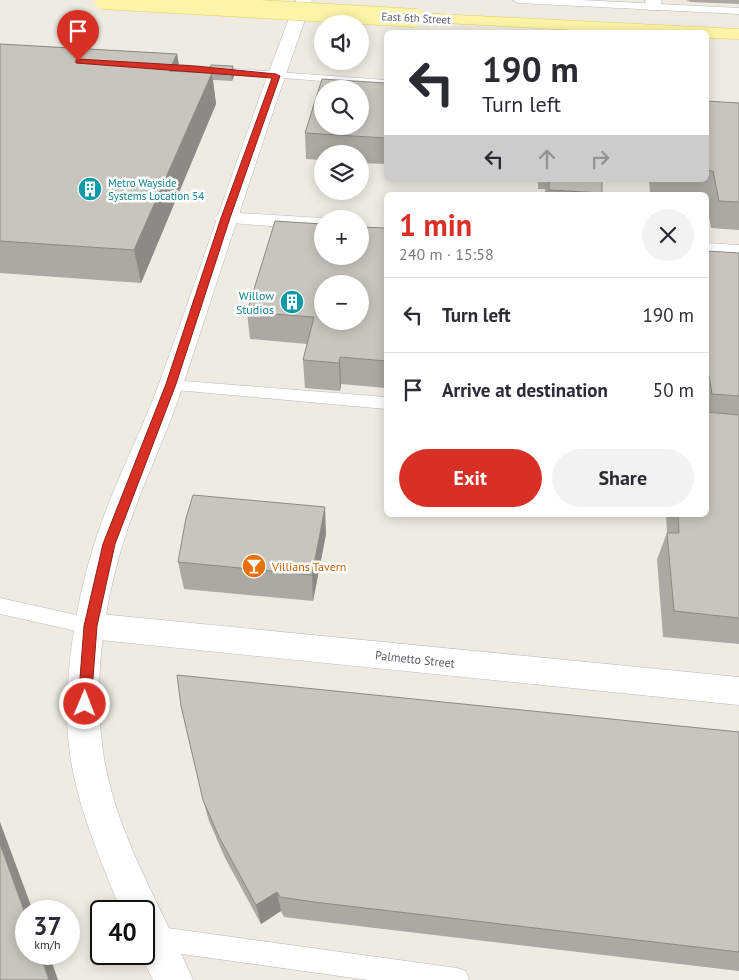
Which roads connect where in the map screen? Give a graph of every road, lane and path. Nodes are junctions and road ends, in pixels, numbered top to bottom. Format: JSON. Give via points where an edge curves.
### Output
{"nodes":[{"id":1,"x":103,"y":0,"type":"edge"},
{"id":2,"x":220,"y":0,"type":"edge"},
{"id":3,"x":518,"y":0,"type":"edge"},
{"id":4,"x":303,"y":3,"type":"edge"},
{"id":5,"x":654,"y":4,"type":"edge"},
{"id":6,"x":739,"y":11,"type":"edge"},
{"id":7,"x":659,"y":30,"type":"edge"},
{"id":8,"x":709,"y":33,"type":"edge"},
{"id":9,"x":739,"y":34,"type":"edge"},
{"id":10,"x":146,"y":66,"type":"edge"},
{"id":11,"x":276,"y":76,"type":"junction"},
{"id":12,"x":384,"y":83,"type":"edge"},
{"id":13,"x":225,"y":218,"type":"junction"},
{"id":14,"x":314,"y":224,"type":"edge"},
{"id":15,"x":709,"y":250,"type":"edge"},
{"id":16,"x":739,"y":252,"type":"edge"},
{"id":17,"x":171,"y":384,"type":"junction"},
{"id":18,"x":384,"y":403,"type":"edge"},
{"id":19,"x":0,"y":606,"type":"edge"},
{"id":20,"x":90,"y":626,"type":"junction"},
{"id":21,"x":739,"y":691,"type":"edge"},
{"id":22,"x":137,"y":900,"type":"edge"},
{"id":23,"x":155,"y":925,"type":"edge"},
{"id":24,"x":155,"y":942,"type":"edge"},
{"id":25,"x":173,"y":980,"type":"edge"},
{"id":26,"x":457,"y":980,"type":"edge"}],
"edges":[{"from":1,"to":7,"type":"main road","name":"East 6th Street","bridge":true},
{"from":2,"to":4,"type":"lane"},
{"from":3,"to":5,"type":"lane"},
{"from":4,"to":11,"type":"street"},
{"from":5,"to":6,"type":"lane"},
{"from":8,"to":9,"type":"main road"},
{"from":10,"to":11,"type":"lane"},
{"from":11,"to":12,"type":"lane"},
{"from":11,"to":13,"type":"street"},
{"from":13,"to":14,"type":"street"},
{"from":13,"to":17,"type":"street"},
{"from":15,"to":16,"type":"street"},
{"from":17,"to":18,"type":"lane"},
{"from":17,"to":20,"type":"street","via":[[109,544]]},
{"from":19,"to":20,"type":"lane"},
{"from":20,"to":21,"type":"street","name":"Palmetto Street"},
{"from":20,"to":22,"type":"street","via":[[85,743],[95,798]]},
{"from":23,"to":26,"type":"lane"},
{"from":24,"to":25,"type":"street"}]}
